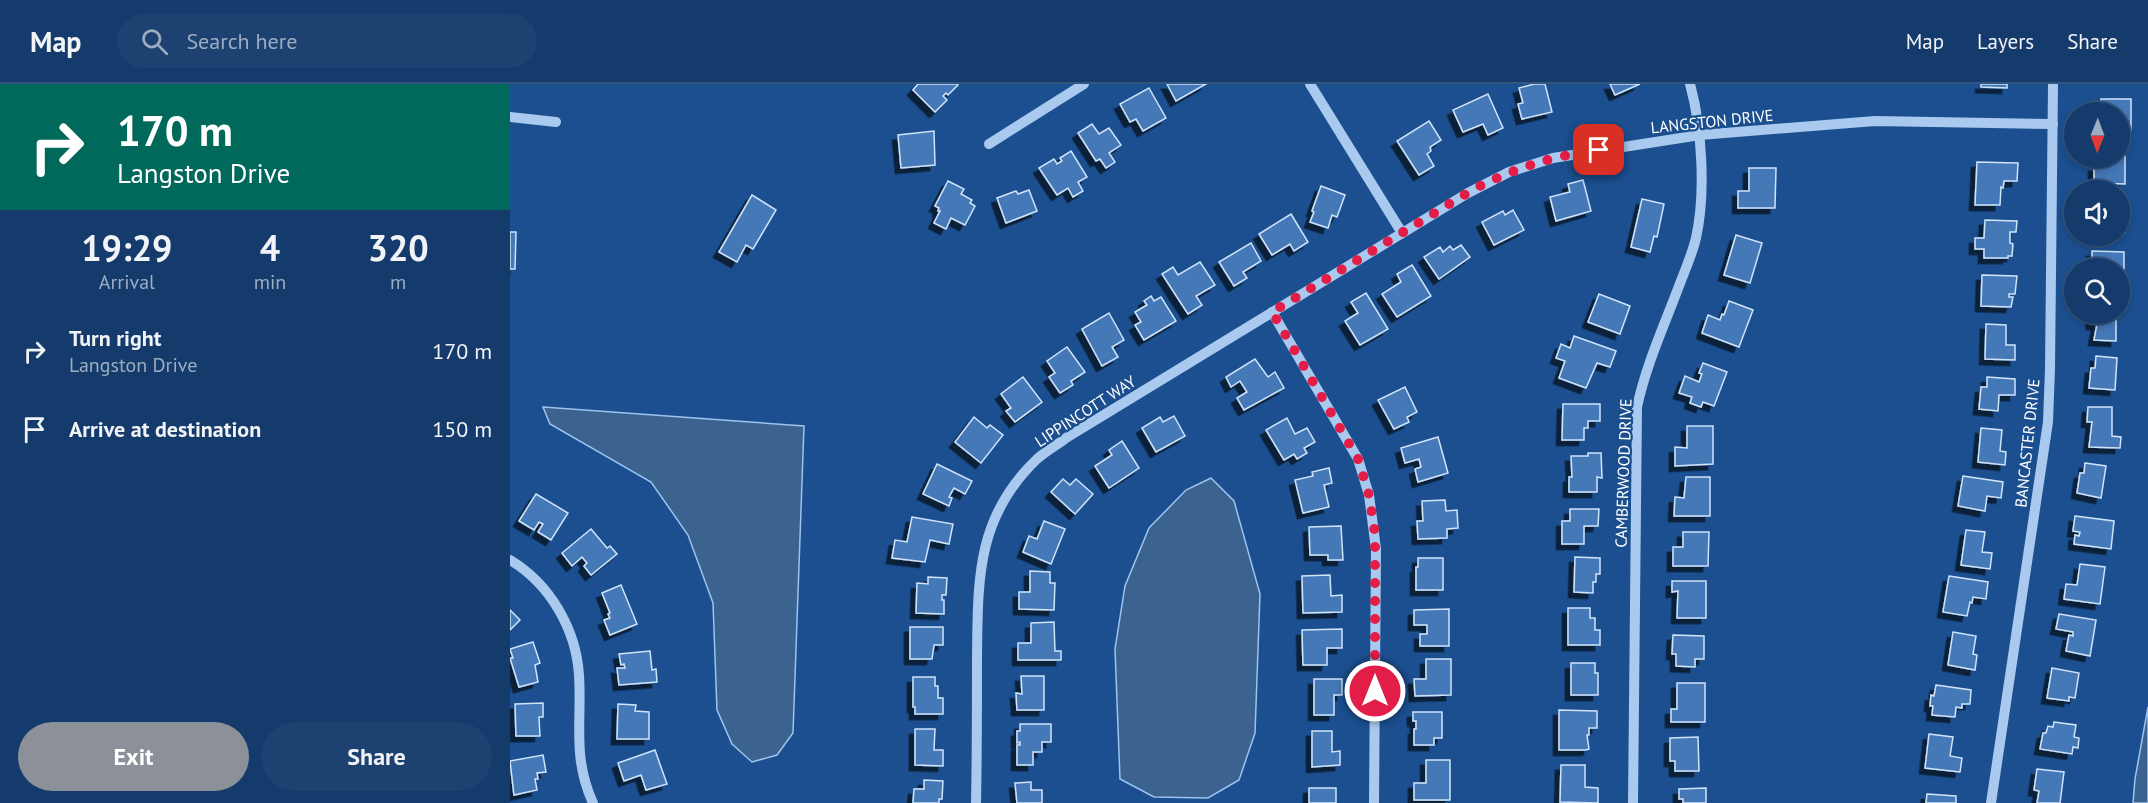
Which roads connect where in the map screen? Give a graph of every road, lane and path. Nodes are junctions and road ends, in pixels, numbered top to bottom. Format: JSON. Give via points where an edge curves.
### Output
{"nodes":[{"id":1,"x":1084,"y":84,"type":"edge"},
{"id":2,"x":1310,"y":84,"type":"edge"},
{"id":3,"x":1690,"y":84,"type":"edge"},
{"id":4,"x":2053,"y":84,"type":"edge"},
{"id":5,"x":510,"y":117,"type":"edge"},
{"id":6,"x":556,"y":122,"type":"dead end"},
{"id":7,"x":2053,"y":124,"type":"junction"},
{"id":8,"x":1700,"y":135,"type":"junction"},
{"id":9,"x":989,"y":144,"type":"dead end"},
{"id":10,"x":1402,"y":233,"type":"junction"},
{"id":11,"x":1272,"y":312,"type":"junction"},
{"id":12,"x":510,"y":561,"type":"edge"},
{"id":13,"x":592,"y":803,"type":"edge"},
{"id":14,"x":976,"y":803,"type":"edge"},
{"id":15,"x":1374,"y":803,"type":"edge"},
{"id":16,"x":1633,"y":803,"type":"edge"},
{"id":17,"x":1991,"y":803,"type":"edge"}],
"edges":[{"from":1,"to":9,"type":"street"},
{"from":2,"to":10,"type":"street"},
{"from":3,"to":8,"type":"street","name":"CAMBERWOOD DRIVE"},
{"from":4,"to":7,"type":"street","name":"BANCASTER DRIVE"},
{"from":5,"to":6,"type":"street"},
{"from":7,"to":8,"type":"street","name":"LANGSTON DRIVE","via":[[1875,121]]},
{"from":7,"to":17,"type":"street","name":"BANCASTER DRIVE","via":[[2048,422]]},
{"from":8,"to":10,"type":"street","name":"LANGSTON DRIVE","via":[[1568,154],[1523,166],[1467,193]]},
{"from":8,"to":16,"type":"street","name":"CAMBERWOOD DRIVE","via":[[1695,240],[1637,407]]},
{"from":10,"to":11,"type":"street","name":"LANGSTON DRIVE"},
{"from":11,"to":14,"type":"street","name":"LIPPINCOTT WAY","via":[[1054,446],[1008,494],[989,535],[979,578]]},
{"from":11,"to":15,"type":"street","via":[[1358,459],[1369,495],[1376,557]]},
{"from":12,"to":13,"type":"street","via":[[547,593],[572,638],[579,674],[581,769]]}]}
